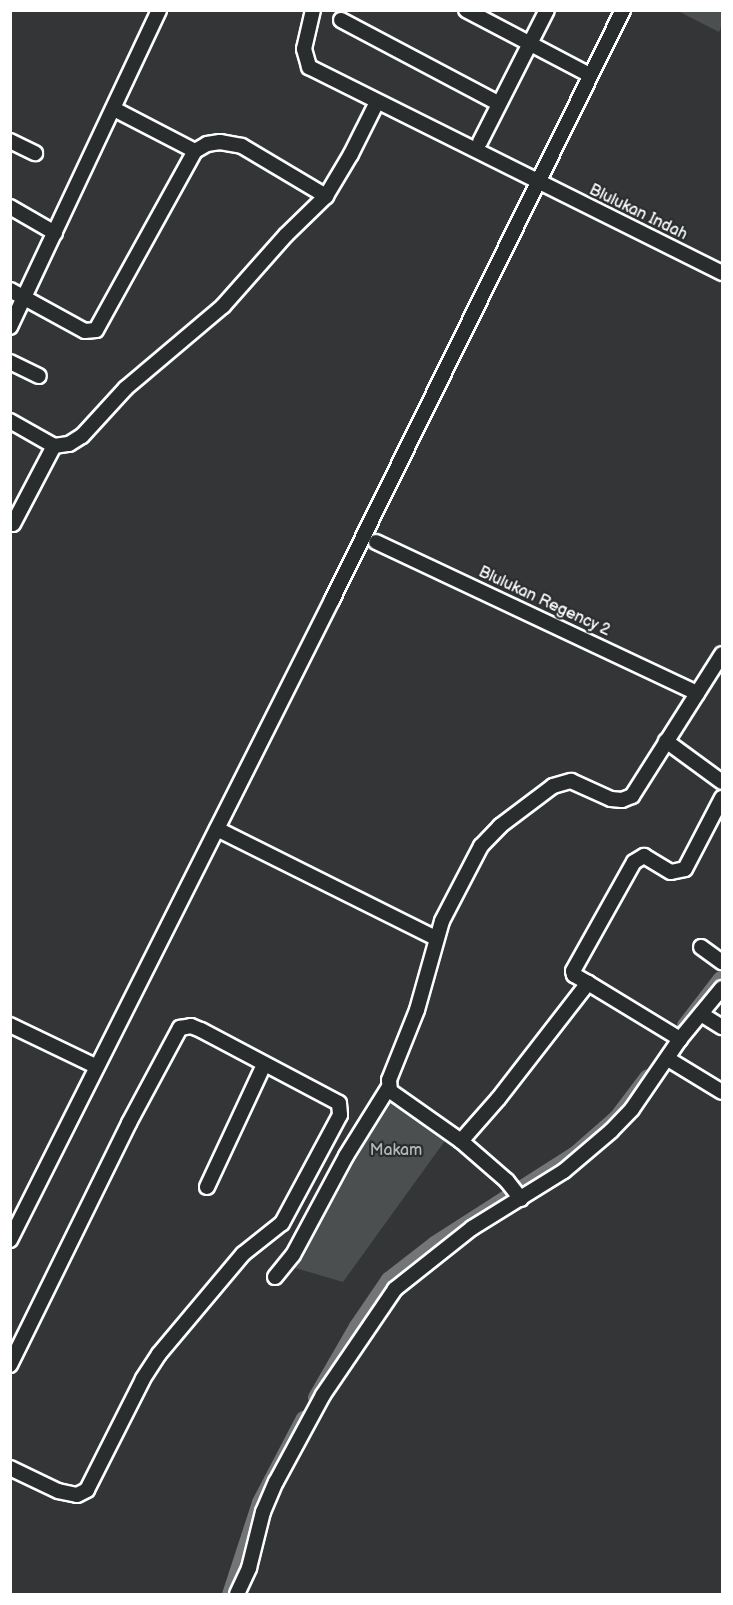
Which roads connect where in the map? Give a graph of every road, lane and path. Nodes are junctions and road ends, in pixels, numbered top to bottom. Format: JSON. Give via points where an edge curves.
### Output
{"nodes":[{"id":1,"x":159,"y":10,"type":"edge"},
{"id":2,"x":313,"y":10,"type":"edge"},
{"id":3,"x":547,"y":10,"type":"edge"},
{"id":4,"x":623,"y":10,"type":"edge"},
{"id":5,"x":474,"y":12,"type":"edge"},
{"id":6,"x":341,"y":20,"type":"dead end"},
{"id":7,"x":530,"y":42,"type":"junction"},
{"id":8,"x":584,"y":72,"type":"dead end"},
{"id":9,"x":377,"y":102,"type":"junction"},
{"id":10,"x":498,"y":103,"type":"junction"},
{"id":11,"x":114,"y":109,"type":"junction"},
{"id":12,"x":10,"y":141,"type":"edge"},
{"id":13,"x":480,"y":142,"type":"dead end"},
{"id":14,"x":195,"y":151,"type":"junction"},
{"id":15,"x":35,"y":153,"type":"dead end"},
{"id":16,"x":539,"y":183,"type":"junction"},
{"id":17,"x":326,"y":196,"type":"junction"},
{"id":18,"x":10,"y":207,"type":"edge"},
{"id":19,"x":56,"y":233,"type":"junction"},
{"id":20,"x":723,"y":273,"type":"edge"},
{"id":21,"x":10,"y":290,"type":"edge"},
{"id":22,"x":25,"y":299,"type":"junction"},
{"id":23,"x":10,"y":327,"type":"edge"},
{"id":24,"x":10,"y":362,"type":"edge"},
{"id":25,"x":39,"y":376,"type":"dead end"},
{"id":26,"x":10,"y":421,"type":"edge"},
{"id":27,"x":54,"y":446,"type":"junction"},
{"id":28,"x":13,"y":524,"type":"dead end"},
{"id":29,"x":376,"y":542,"type":"dead end"},
{"id":30,"x":723,"y":654,"type":"edge"},
{"id":31,"x":697,"y":693,"type":"junction"},
{"id":32,"x":666,"y":741,"type":"junction"},
{"id":33,"x":723,"y":782,"type":"edge"},
{"id":34,"x":723,"y":798,"type":"edge"},
{"id":35,"x":218,"y":829,"type":"junction"},
{"id":36,"x":436,"y":938,"type":"junction"},
{"id":37,"x":701,"y":947,"type":"dead end"},
{"id":38,"x":723,"y":962,"type":"edge"},
{"id":39,"x":588,"y":984,"type":"junction"},
{"id":40,"x":723,"y":988,"type":"edge"},
{"id":41,"x":700,"y":1014,"type":"junction"},
{"id":42,"x":10,"y":1025,"type":"edge"},
{"id":43,"x":723,"y":1028,"type":"edge"},
{"id":44,"x":676,"y":1037,"type":"junction"},
{"id":45,"x":668,"y":1059,"type":"junction"},
{"id":46,"x":91,"y":1064,"type":"dead end"},
{"id":47,"x":264,"y":1065,"type":"junction"},
{"id":48,"x":389,"y":1087,"type":"junction"},
{"id":49,"x":723,"y":1092,"type":"edge"},
{"id":50,"x":461,"y":1141,"type":"junction"},
{"id":51,"x":207,"y":1187,"type":"dead end"},
{"id":52,"x":519,"y":1197,"type":"junction"},
{"id":53,"x":10,"y":1240,"type":"edge"},
{"id":54,"x":275,"y":1277,"type":"dead end"},
{"id":55,"x":10,"y":1365,"type":"edge"},
{"id":56,"x":10,"y":1468,"type":"edge"},
{"id":57,"x":237,"y":1594,"type":"edge"}],
"edges":[{"from":1,"to":11,"type":"street"},
{"from":2,"to":9,"type":"street","name":"Blulukan Indah","via":[[304,49],[307,63]]},
{"from":3,"to":7,"type":"street"},
{"from":4,"to":16,"type":"street"},
{"from":5,"to":7,"type":"street"},
{"from":6,"to":10,"type":"street"},
{"from":7,"to":8,"type":"street"},
{"from":7,"to":10,"type":"street"},
{"from":9,"to":16,"type":"street","name":"Blulukan Indah"},
{"from":9,"to":17,"type":"street"},
{"from":10,"to":13,"type":"street"},
{"from":11,"to":14,"type":"street"},
{"from":11,"to":19,"type":"street"},
{"from":12,"to":15,"type":"street"},
{"from":14,"to":17,"type":"street","via":[[214,142],[236,144]]},
{"from":14,"to":22,"type":"street","via":[[99,328],[85,331]]},
{"from":16,"to":20,"type":"street","name":"Blulukan Indah"},
{"from":16,"to":35,"type":"street"},
{"from":17,"to":27,"type":"street","via":[[230,298],[126,388],[92,428],[76,441]]},
{"from":18,"to":19,"type":"street"},
{"from":19,"to":22,"type":"street"},
{"from":21,"to":22,"type":"street"},
{"from":22,"to":23,"type":"street"},
{"from":24,"to":25,"type":"street"},
{"from":26,"to":27,"type":"street"},
{"from":27,"to":28,"type":"street"},
{"from":29,"to":31,"type":"street","name":"Blulukan Regency 2"},
{"from":30,"to":31,"type":"street"},
{"from":31,"to":32,"type":"street"},
{"from":32,"to":33,"type":"street"},
{"from":32,"to":36,"type":"street","via":[[636,792],[627,799],[611,799],[583,784],[568,781],[553,786],[500,825],[469,864]]},
{"from":34,"to":39,"type":"street","via":[[685,869],[671,872],[644,856],[634,862],[573,971]]},
{"from":35,"to":36,"type":"street"},
{"from":35,"to":53,"type":"street"},
{"from":36,"to":48,"type":"street","via":[[417,1010]]},
{"from":37,"to":38,"type":"street"},
{"from":39,"to":44,"type":"street"},
{"from":39,"to":50,"type":"street"},
{"from":40,"to":41,"type":"street"},
{"from":41,"to":43,"type":"street"},
{"from":41,"to":44,"type":"street"},
{"from":42,"to":46,"type":"street"},
{"from":44,"to":45,"type":"street"},
{"from":45,"to":49,"type":"street"},
{"from":45,"to":52,"type":"street","via":[[611,1131],[564,1171]]},
{"from":47,"to":51,"type":"street"},
{"from":47,"to":55,"type":"street","via":[[201,1030],[180,1028]]},
{"from":47,"to":56,"type":"street","via":[[334,1099],[341,1108],[282,1223],[243,1254],[159,1354],[87,1490],[77,1495],[57,1491]]},
{"from":48,"to":50,"type":"street"},
{"from":48,"to":54,"type":"street","via":[[346,1156],[293,1255]]},
{"from":50,"to":52,"type":"street","via":[[507,1181]]},
{"from":52,"to":57,"type":"street","via":[[404,1280],[388,1299],[323,1395],[276,1482]]}]}
